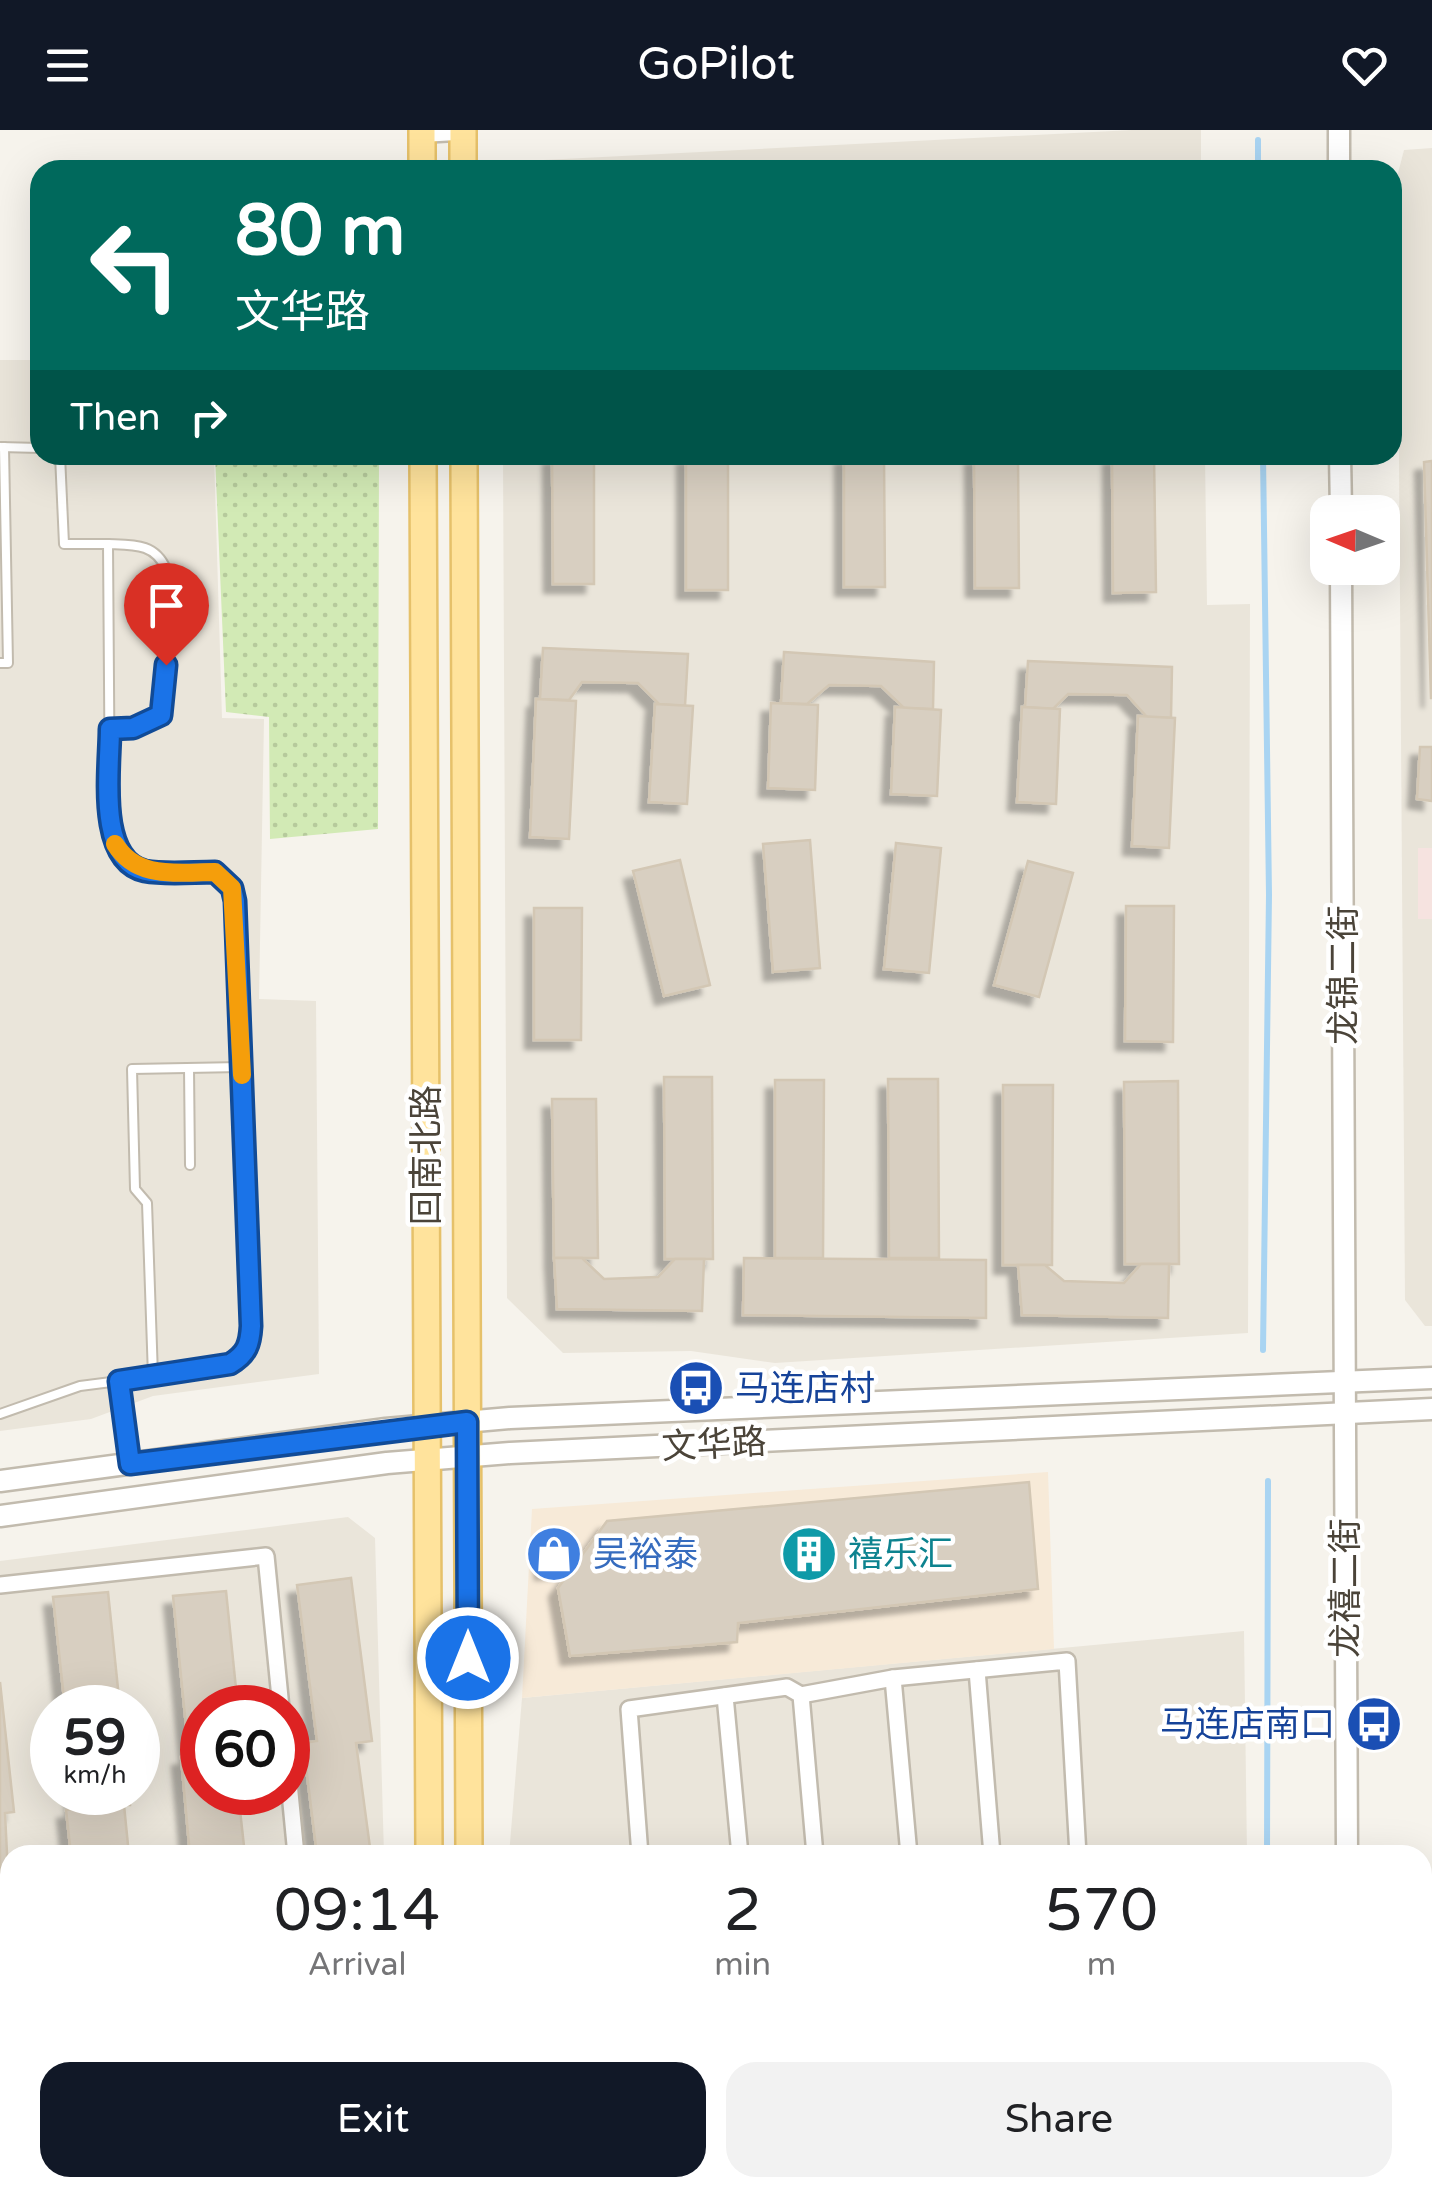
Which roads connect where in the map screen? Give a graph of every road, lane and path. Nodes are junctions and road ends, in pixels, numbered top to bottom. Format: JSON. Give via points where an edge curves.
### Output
{"nodes":[{"id":1,"x":421,"y":130,"type":"edge"},
{"id":2,"x":455,"y":130,"type":"edge"},
{"id":3,"x":463,"y":130,"type":"edge"},
{"id":4,"x":1339,"y":130,"type":"edge"},
{"id":5,"x":422,"y":160,"type":"edge"},
{"id":6,"x":463,"y":160,"type":"edge"},
{"id":7,"x":1339,"y":160,"type":"edge"},
{"id":8,"x":2,"y":447,"type":"edge"},
{"id":9,"x":30,"y":448,"type":"edge"},
{"id":10,"x":60,"y":465,"type":"edge"},
{"id":11,"x":423,"y":465,"type":"edge"},
{"id":12,"x":464,"y":465,"type":"edge"},
{"id":13,"x":1340,"y":465,"type":"edge"},
{"id":14,"x":1341,"y":495,"type":"edge"},
{"id":15,"x":108,"y":544,"type":"junction"},
{"id":16,"x":1341,"y":585,"type":"edge"},
{"id":17,"x":0,"y":663,"type":"edge"},
{"id":18,"x":110,"y":729,"type":"junction"},
{"id":19,"x":241,"y":1067,"type":"junction"},
{"id":20,"x":190,"y":1068,"type":"junction"},
{"id":21,"x":190,"y":1165,"type":"dead end"},
{"id":22,"x":154,"y":1376,"type":"junction"},
{"id":23,"x":1432,"y":1378,"type":"edge"},
{"id":24,"x":119,"y":1381,"type":"junction"},
{"id":25,"x":1344,"y":1382,"type":"junction"},
{"id":26,"x":1432,"y":1410,"type":"edge"},
{"id":27,"x":0,"y":1414,"type":"edge"},
{"id":28,"x":1344,"y":1414,"type":"junction"},
{"id":29,"x":467,"y":1422,"type":"junction"},
{"id":30,"x":427,"y":1426,"type":"junction"},
{"id":31,"x":467,"y":1456,"type":"junction"},
{"id":32,"x":427,"y":1460,"type":"junction"},
{"id":33,"x":130,"y":1464,"type":"junction"},
{"id":34,"x":0,"y":1480,"type":"edge"},
{"id":35,"x":0,"y":1516,"type":"edge"},
{"id":36,"x":0,"y":1585,"type":"edge"},
{"id":37,"x":977,"y":1670,"type":"junction"},
{"id":38,"x":893,"y":1678,"type":"junction"},
{"id":39,"x":279,"y":1685,"type":"edge"},
{"id":40,"x":801,"y":1695,"type":"junction"},
{"id":41,"x":725,"y":1696,"type":"junction"},
{"id":42,"x":292,"y":1815,"type":"edge"},
{"id":43,"x":295,"y":1845,"type":"edge"},
{"id":44,"x":429,"y":1845,"type":"edge"},
{"id":45,"x":469,"y":1845,"type":"edge"},
{"id":46,"x":639,"y":1845,"type":"edge"},
{"id":47,"x":739,"y":1845,"type":"edge"},
{"id":48,"x":814,"y":1845,"type":"edge"},
{"id":49,"x":908,"y":1845,"type":"edge"},
{"id":50,"x":991,"y":1845,"type":"edge"},
{"id":51,"x":1077,"y":1845,"type":"edge"},
{"id":52,"x":1346,"y":1845,"type":"edge"}],
"edges":[{"from":1,"to":2,"type":"street"},
{"from":1,"to":5,"type":"main road"},
{"from":3,"to":6,"type":"main road"},
{"from":4,"to":7,"type":"street"},
{"from":8,"to":9,"type":"lane"},
{"from":8,"to":17,"type":"lane","via":[[8,663]]},
{"from":10,"to":15,"type":"lane","via":[[64,544]]},
{"from":11,"to":30,"type":"main road","name":"回南北路"},
{"from":12,"to":29,"type":"main road","name":"回南北路"},
{"from":13,"to":14,"type":"street"},
{"from":15,"to":18,"type":"lane"},
{"from":15,"to":18,"type":"lane","via":[[152,550],[166,569],[161,715],[133,728]]},
{"from":16,"to":25,"type":"street","name":"龙锦二街"},
{"from":18,"to":19,"type":"lane","via":[[110,819],[121,854],[144,870],[215,872],[232,888]]},
{"from":19,"to":20,"type":"lane"},
{"from":19,"to":22,"type":"lane","via":[[250,1344],[230,1364]]},
{"from":20,"to":21,"type":"lane"},
{"from":20,"to":22,"type":"lane","via":[[132,1069],[135,1188],[147,1203]]},
{"from":22,"to":24,"type":"lane"},
{"from":23,"to":25,"type":"street","name":"文华路"},
{"from":24,"to":27,"type":"lane","via":[[80,1386]]},
{"from":24,"to":33,"type":"lane"},
{"from":25,"to":28,"type":"street","name":"龙禧二街"},
{"from":25,"to":29,"type":"street","name":"文华路"},
{"from":26,"to":28,"type":"street","name":"文华路"},
{"from":28,"to":31,"type":"street","name":"文华路"},
{"from":28,"to":52,"type":"street","name":"龙禧二街"},
{"from":29,"to":30,"type":"street","name":"文华路"},
{"from":29,"to":31,"type":"main road","name":"回南北路"},
{"from":30,"to":32,"type":"main road","name":"回南北路"},
{"from":30,"to":33,"type":"street","name":"文华路"},
{"from":31,"to":32,"type":"street","name":"文华路"},
{"from":31,"to":45,"type":"main road","name":"回南北路"},
{"from":32,"to":35,"type":"street","name":"文华路"},
{"from":32,"to":44,"type":"main road","name":"回南北路"},
{"from":33,"to":34,"type":"street","name":"文华路"},
{"from":36,"to":39,"type":"street","via":[[266,1556]]},
{"from":37,"to":38,"type":"street"},
{"from":37,"to":50,"type":"street"},
{"from":37,"to":51,"type":"street","via":[[1067,1661]]},
{"from":38,"to":40,"type":"street"},
{"from":38,"to":49,"type":"street"},
{"from":40,"to":41,"type":"street","via":[[787,1687]]},
{"from":40,"to":48,"type":"street"},
{"from":41,"to":46,"type":"street","via":[[630,1709]]},
{"from":41,"to":47,"type":"street"},
{"from":42,"to":43,"type":"street"}]}
